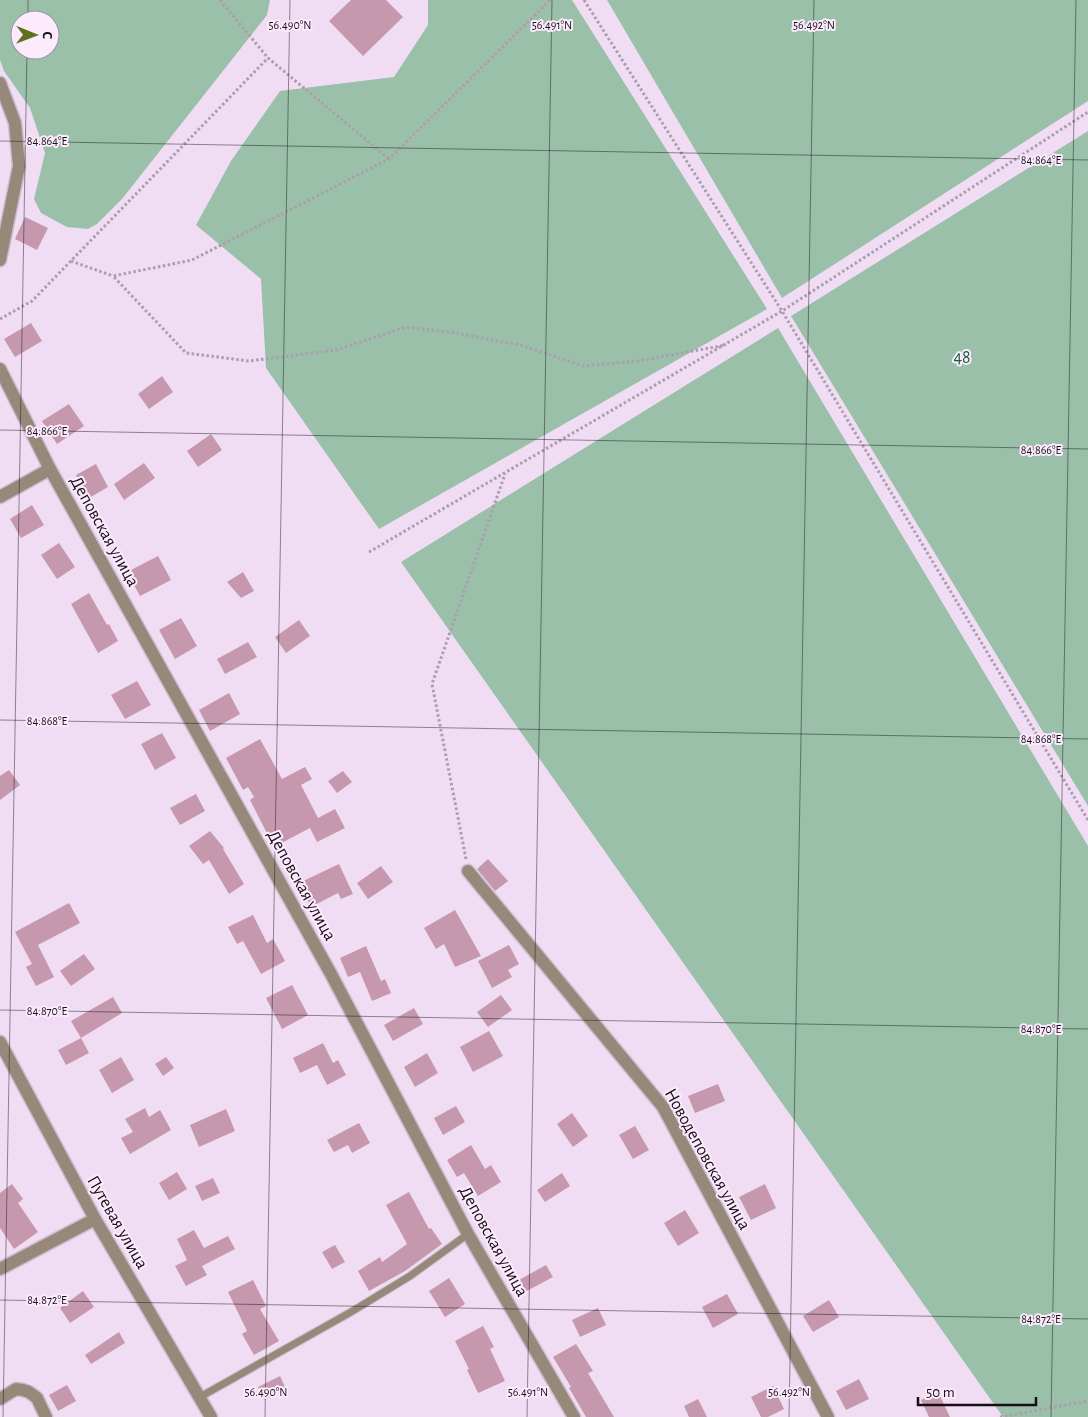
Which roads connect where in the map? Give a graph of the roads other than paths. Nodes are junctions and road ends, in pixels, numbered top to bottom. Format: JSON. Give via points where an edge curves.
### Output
{"nodes":[{"id":1,"x":0,"y":83,"type":"edge"},
{"id":2,"x":0,"y":260,"type":"edge"},
{"id":3,"x":0,"y":369,"type":"edge"},
{"id":4,"x":50,"y":469,"type":"junction"},
{"id":5,"x":0,"y":497,"type":"edge"},
{"id":6,"x":468,"y":871,"type":"road end"},
{"id":7,"x":0,"y":1042,"type":"edge"},
{"id":8,"x":95,"y":1220,"type":"junction"},
{"id":9,"x":468,"y":1234,"type":"junction"},
{"id":10,"x":0,"y":1269,"type":"edge"},
{"id":11,"x":200,"y":1397,"type":"junction"},
{"id":12,"x":0,"y":1399,"type":"edge"},
{"id":13,"x":46,"y":1417,"type":"edge"},
{"id":14,"x":211,"y":1417,"type":"edge"},
{"id":15,"x":574,"y":1417,"type":"edge"},
{"id":16,"x":828,"y":1417,"type":"edge"}],
"edges":[{"from":1,"to":2,"type":"street","via":[[15,123],[19,166]]},
{"from":3,"to":4,"type":"street","name":"Деповская улица"},
{"from":4,"to":5,"type":"street"},
{"from":4,"to":9,"type":"street","name":"Деповская улица","via":[[331,974]]},
{"from":6,"to":16,"type":"street","name":"Новодеповская улица","via":[[663,1107]]},
{"from":7,"to":8,"type":"street","name":"Путевая улица"},
{"from":8,"to":10,"type":"street"},
{"from":8,"to":11,"type":"street","name":"Путевая улица"},
{"from":9,"to":11,"type":"lane","via":[[410,1276],[351,1312]]},
{"from":9,"to":15,"type":"street","name":"Деповская улица"},
{"from":11,"to":14,"type":"street","name":"Путевая улица"},
{"from":12,"to":13,"type":"street","via":[[16,1389],[29,1392],[37,1398]]}]}
